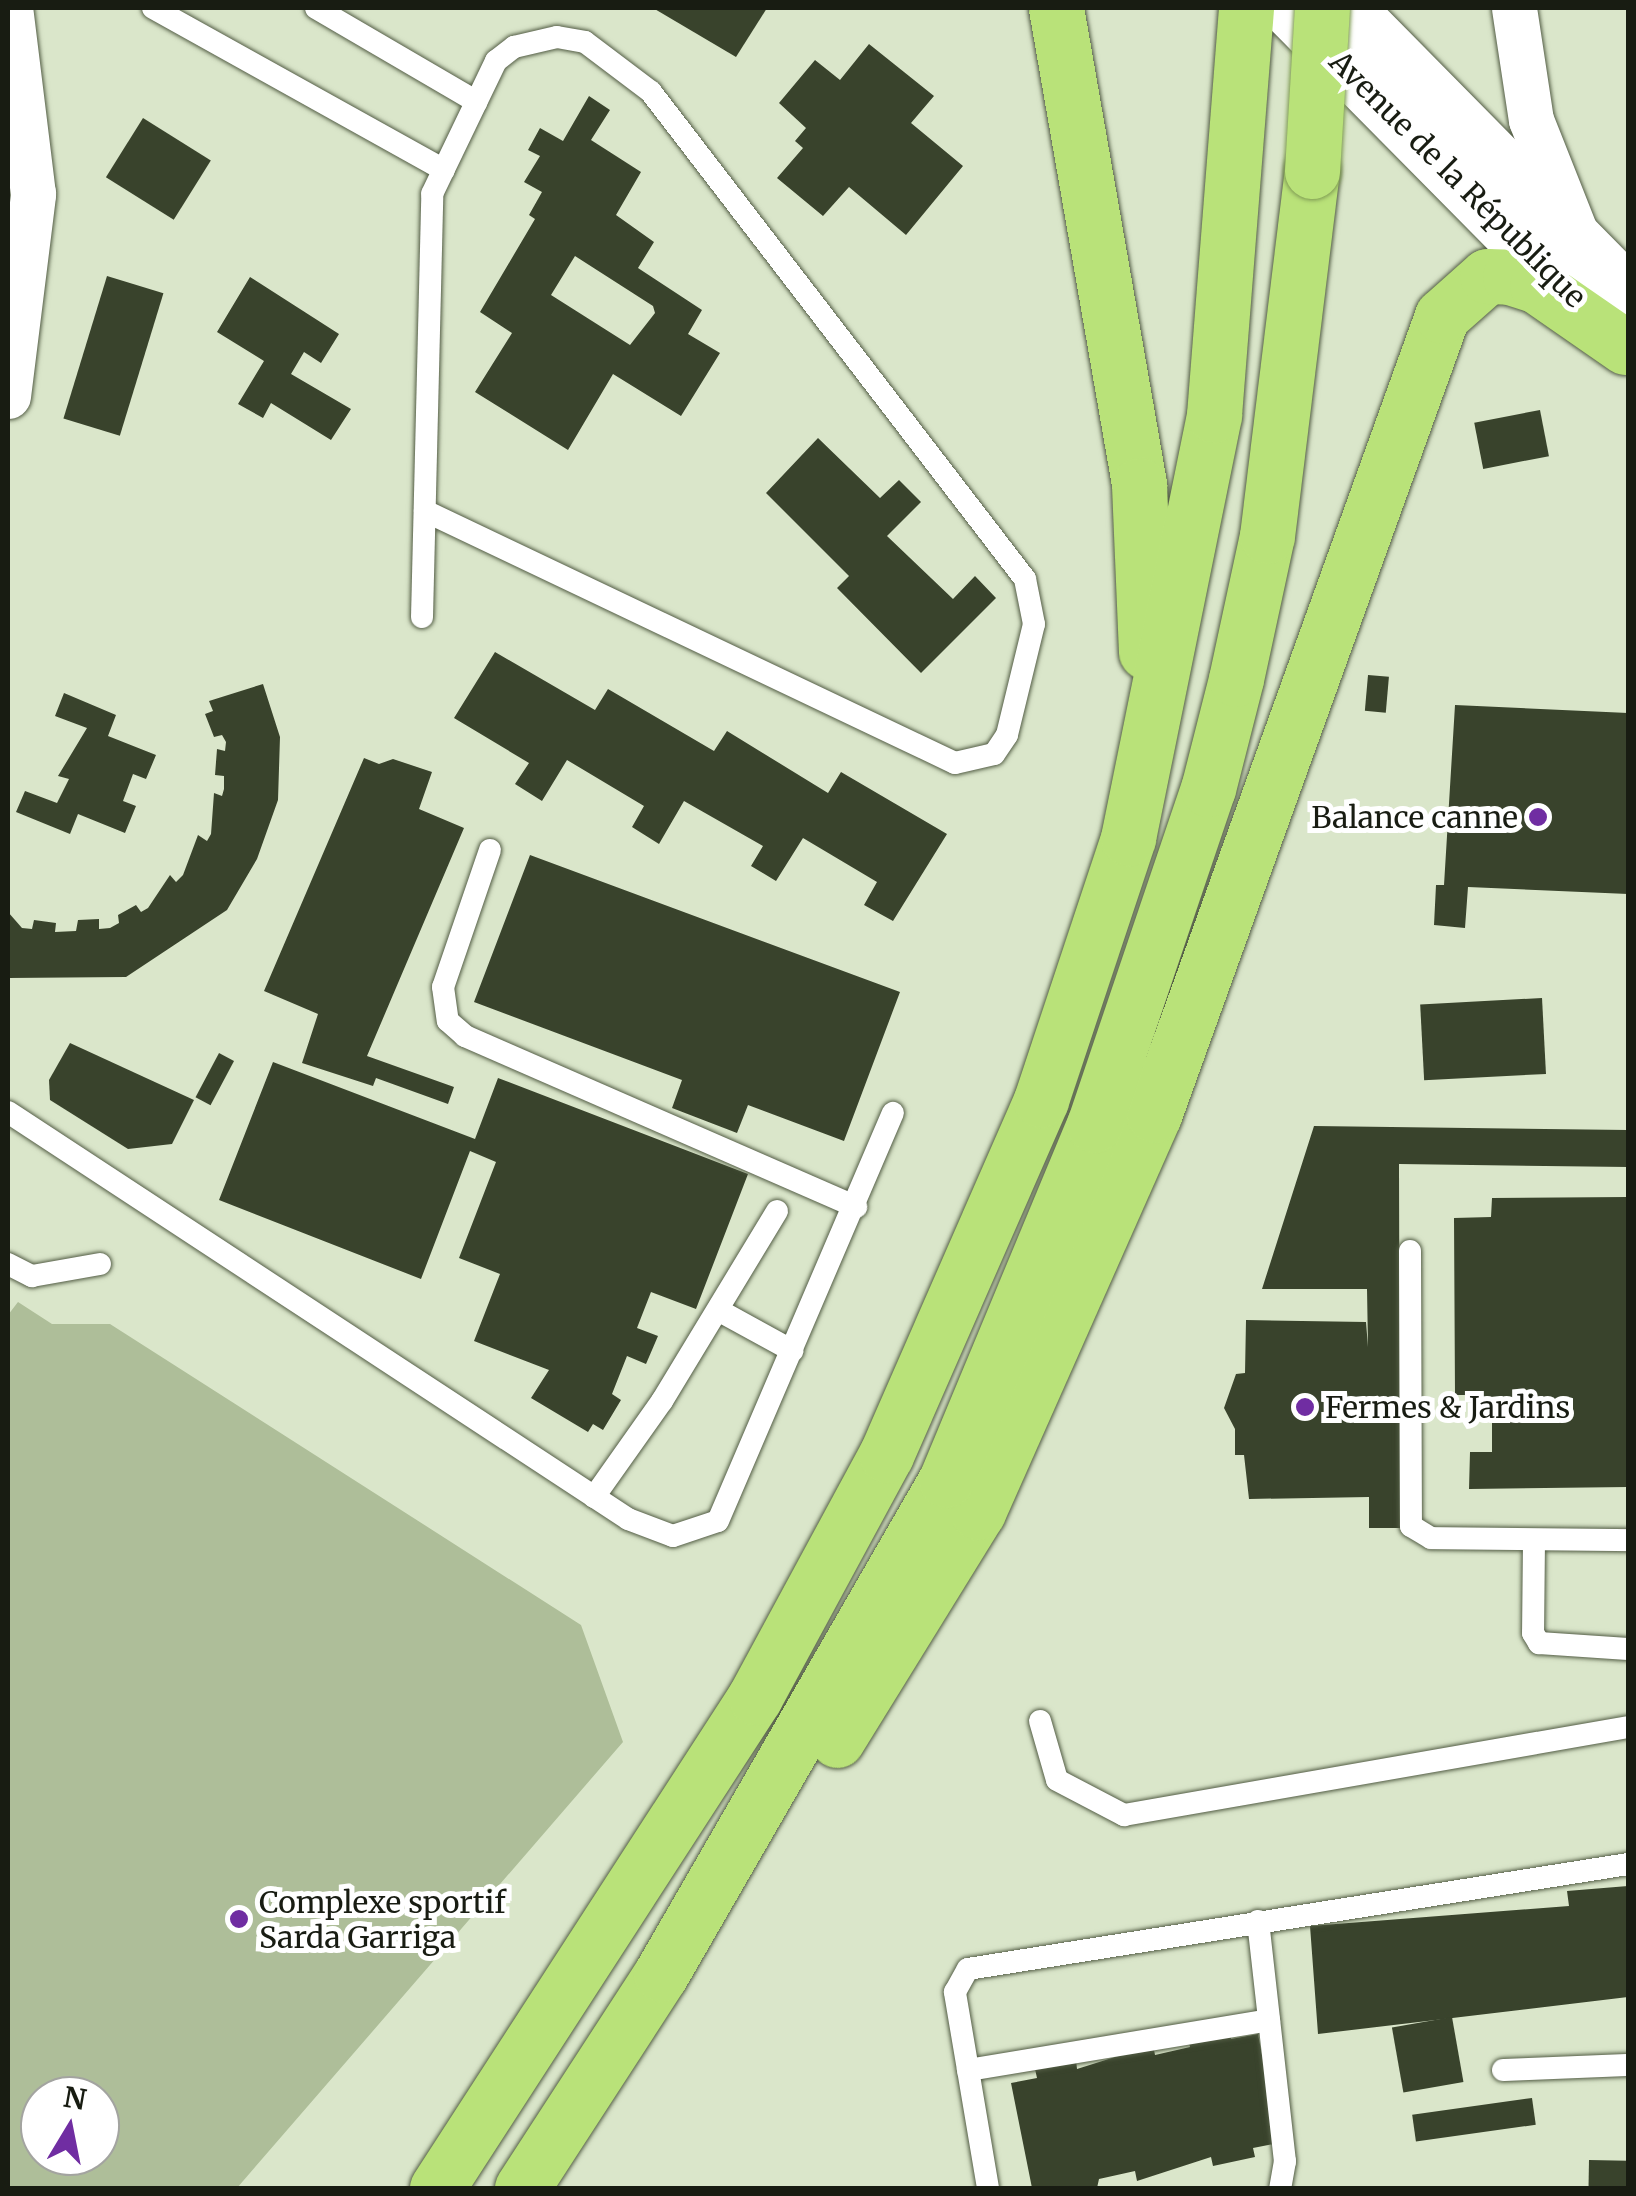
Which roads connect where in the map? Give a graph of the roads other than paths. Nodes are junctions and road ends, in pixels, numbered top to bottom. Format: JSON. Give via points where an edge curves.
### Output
{"nodes":[{"id":1,"x":10,"y":8,"type":"edge"},
{"id":2,"x":154,"y":8,"type":"edge"},
{"id":3,"x":316,"y":8,"type":"edge"},
{"id":4,"x":1056,"y":8,"type":"edge"},
{"id":5,"x":1246,"y":8,"type":"edge"},
{"id":6,"x":1288,"y":8,"type":"edge"},
{"id":7,"x":1322,"y":8,"type":"edge"},
{"id":8,"x":1348,"y":8,"type":"edge"},
{"id":9,"x":1514,"y":8,"type":"edge"},
{"id":10,"x":477,"y":102,"type":"junction"},
{"id":11,"x":444,"y":170,"type":"junction"},
{"id":12,"x":1582,"y":247,"type":"junction"},
{"id":13,"x":1628,"y":293,"type":"edge"},
{"id":14,"x":1627,"y":349,"type":"edge"},
{"id":15,"x":8,"y":396,"type":"edge"},
{"id":16,"x":425,"y":511,"type":"junction"},
{"id":17,"x":422,"y":617,"type":"dead end"},
{"id":18,"x":1150,"y":740,"type":"junction"},
{"id":19,"x":490,"y":850,"type":"dead end"},
{"id":20,"x":8,"y":1112,"type":"edge"},
{"id":21,"x":893,"y":1113,"type":"dead end"},
{"id":22,"x":856,"y":1207,"type":"junction"},
{"id":23,"x":777,"y":1211,"type":"dead end"},
{"id":24,"x":1410,"y":1250,"type":"dead end"},
{"id":25,"x":8,"y":1264,"type":"edge"},
{"id":26,"x":100,"y":1264,"type":"dead end"},
{"id":27,"x":718,"y":1310,"type":"junction"},
{"id":28,"x":793,"y":1351,"type":"junction"},
{"id":29,"x":594,"y":1497,"type":"junction"},
{"id":30,"x":1628,"y":1540,"type":"edge"},
{"id":31,"x":1534,"y":1542,"type":"junction"},
{"id":32,"x":1628,"y":1649,"type":"edge"},
{"id":33,"x":1040,"y":1722,"type":"dead end"},
{"id":34,"x":1628,"y":1727,"type":"edge"},
{"id":35,"x":1628,"y":1864,"type":"edge"},
{"id":36,"x":1258,"y":1921,"type":"junction"},
{"id":37,"x":660,"y":1974,"type":"junction"},
{"id":38,"x":1269,"y":2020,"type":"junction"},
{"id":39,"x":1628,"y":2064,"type":"edge"},
{"id":40,"x":968,"y":2070,"type":"junction"},
{"id":41,"x":1503,"y":2070,"type":"dead end"},
{"id":42,"x":436,"y":2188,"type":"edge"},
{"id":43,"x":522,"y":2188,"type":"edge"},
{"id":44,"x":988,"y":2188,"type":"edge"},
{"id":45,"x":1280,"y":2188,"type":"edge"}],
"edges":[{"from":1,"to":15,"type":"street","via":[[33,194]]},
{"from":2,"to":11,"type":"lane"},
{"from":3,"to":10,"type":"lane"},
{"from":4,"to":18,"type":"highway","via":[[1139,486]]},
{"from":5,"to":18,"type":"highway","via":[[1214,415]]},
{"from":6,"to":14,"type":"main road","name":"Avenue de la République"},
{"from":7,"to":37,"type":"highway","bridge":true,"via":[[1312,171],[1267,536],[1208,789],[1094,1125],[946,1480]]},
{"from":8,"to":12,"type":"main road","name":"Avenue de la République"},
{"from":9,"to":12,"type":"street","via":[[1531,120]]},
{"from":10,"to":11,"type":"lane"},
{"from":10,"to":16,"type":"lane","via":[[496,61],[514,46],[557,37],[585,42],[652,92],[1024,580],[1034,624],[1007,735],[994,754],[956,763]]},
{"from":11,"to":16,"type":"lane","via":[[432,194],[428,240]]},
{"from":12,"to":13,"type":"main road","name":"Avenue de la République"},
{"from":14,"to":37,"type":"highway","via":[[1537,286],[1510,277],[1487,276],[1442,316],[1154,1115],[978,1512],[856,1715]]},
{"from":16,"to":17,"type":"lane"},
{"from":18,"to":42,"type":"highway","via":[[1128,838],[1041,1100],[886,1455],[755,1698]]},
{"from":19,"to":22,"type":"lane","via":[[444,987],[448,1022],[464,1036]]},
{"from":20,"to":29,"type":"lane"},
{"from":21,"to":22,"type":"lane"},
{"from":22,"to":28,"type":"lane"},
{"from":23,"to":27,"type":"lane"},
{"from":24,"to":31,"type":"lane","via":[[1411,1526],[1431,1538]]},
{"from":25,"to":26,"type":"lane","via":[[32,1276]]},
{"from":27,"to":28,"type":"lane"},
{"from":27,"to":29,"type":"lane"},
{"from":28,"to":29,"type":"lane","via":[[718,1521],[673,1536]]},
{"from":30,"to":31,"type":"lane"},
{"from":31,"to":32,"type":"lane","via":[[1533,1632],[1539,1643]]},
{"from":33,"to":34,"type":"lane","via":[[1057,1780],[1124,1814]]},
{"from":35,"to":36,"type":"lane"},
{"from":36,"to":38,"type":"lane"},
{"from":36,"to":40,"type":"lane","via":[[968,1969],[955,1992]]},
{"from":37,"to":43,"type":"highway"},
{"from":38,"to":40,"type":"lane"},
{"from":38,"to":45,"type":"lane","via":[[1285,2161]]},
{"from":39,"to":41,"type":"lane"},
{"from":40,"to":44,"type":"lane"}]}
